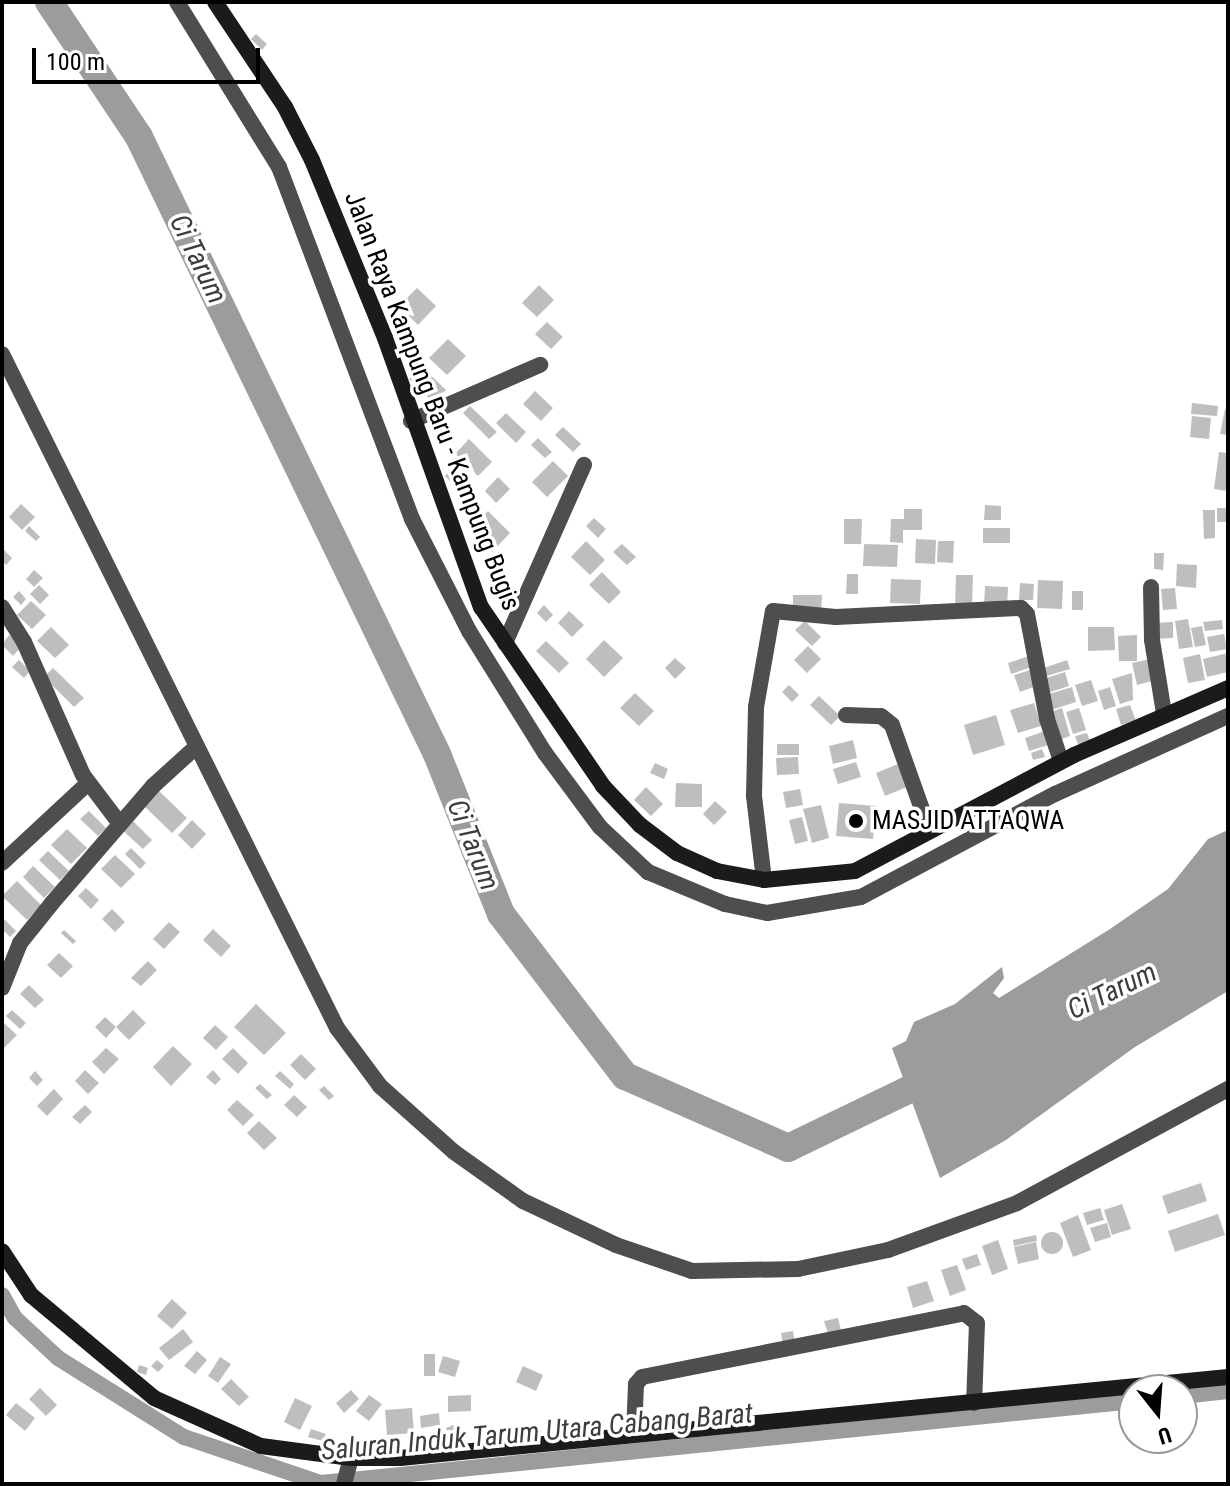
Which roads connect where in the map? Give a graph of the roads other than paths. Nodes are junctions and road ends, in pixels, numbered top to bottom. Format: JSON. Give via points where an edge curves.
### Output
{"nodes":[{"id":1,"x":177,"y":2,"type":"edge"},
{"id":2,"x":215,"y":2,"type":"edge"},
{"id":3,"x":2,"y":354,"type":"edge"},
{"id":4,"x":540,"y":365,"type":"dead end"},
{"id":5,"x":411,"y":421,"type":"junction"},
{"id":6,"x":584,"y":465,"type":"dead end"},
{"id":7,"x":1151,"y":587,"type":"dead end"},
{"id":8,"x":2,"y":607,"type":"edge"},
{"id":9,"x":505,"y":643,"type":"junction"},
{"id":10,"x":1228,"y":688,"type":"edge"},
{"id":11,"x":1164,"y":713,"type":"junction"},
{"id":12,"x":846,"y":715,"type":"dead end"},
{"id":13,"x":1228,"y":716,"type":"edge"},
{"id":14,"x":197,"y":746,"type":"junction"},
{"id":15,"x":1061,"y":761,"type":"junction"},
{"id":16,"x":88,"y":783,"type":"junction"},
{"id":17,"x":120,"y":824,"type":"junction"},
{"id":18,"x":929,"y":829,"type":"junction"},
{"id":19,"x":2,"y":863,"type":"edge"},
{"id":20,"x":764,"y":880,"type":"junction"},
{"id":21,"x":2,"y":988,"type":"edge"},
{"id":22,"x":1228,"y":1089,"type":"edge"},
{"id":23,"x":2,"y":1251,"type":"edge"},
{"id":24,"x":1228,"y":1377,"type":"edge"},
{"id":25,"x":974,"y":1403,"type":"junction"},
{"id":26,"x":634,"y":1434,"type":"junction"},
{"id":27,"x":347,"y":1471,"type":"edge"}],
"edges":[{"from":1,"to":13,"type":"street","via":[[279,167],[412,519],[469,631],[545,753],[600,827],[648,872],[725,904],[767,913],[861,897],[1055,794]]},
{"from":2,"to":5,"type":"street","name":"Jalan Raya Kampung Baru - Kampung Bugis","via":[[299,133],[385,338]]},
{"from":3,"to":14,"type":"street"},
{"from":4,"to":5,"type":"street"},
{"from":5,"to":9,"type":"street","name":"Jalan Raya Kampung Baru - Kampung Bugis","via":[[481,607]]},
{"from":6,"to":9,"type":"street"},
{"from":7,"to":11,"type":"street"},
{"from":8,"to":16,"type":"street","via":[[24,642]]},
{"from":9,"to":20,"type":"street","name":"Jalan Raya Kampung Baru - Kampung Bugis","via":[[603,786],[640,825],[696,862]]},
{"from":10,"to":11,"type":"street","name":"Jalan Raya Kampung Baru - Kampung Bugis"},
{"from":11,"to":15,"type":"street","name":"Jalan Raya Kampung Baru - Kampung Bugis"},
{"from":12,"to":18,"type":"street","via":[[881,716],[892,725]]},
{"from":14,"to":17,"type":"street"},
{"from":14,"to":22,"type":"street","via":[[337,1028],[380,1086],[454,1152],[523,1201],[616,1245],[692,1271],[798,1269],[936,1235],[1075,1175]]},
{"from":15,"to":18,"type":"street","name":"Jalan Raya Kampung Baru - Kampung Bugis"},
{"from":15,"to":20,"type":"street","via":[[1047,719],[1027,614],[1021,608],[836,617],[773,611],[756,707],[754,796]]},
{"from":16,"to":17,"type":"street"},
{"from":16,"to":19,"type":"street"},
{"from":17,"to":21,"type":"street","via":[[20,943]]},
{"from":18,"to":20,"type":"street","name":"Jalan Raya Kampung Baru - Kampung Bugis","via":[[855,871]]},
{"from":23,"to":27,"type":"street","via":[[31,1295],[154,1398],[261,1446]]},
{"from":24,"to":25,"type":"street"},
{"from":25,"to":26,"type":"street"},
{"from":25,"to":26,"type":"street","via":[[977,1323],[964,1313],[642,1377],[636,1384]]},
{"from":26,"to":27,"type":"street","via":[[400,1458]]}]}
